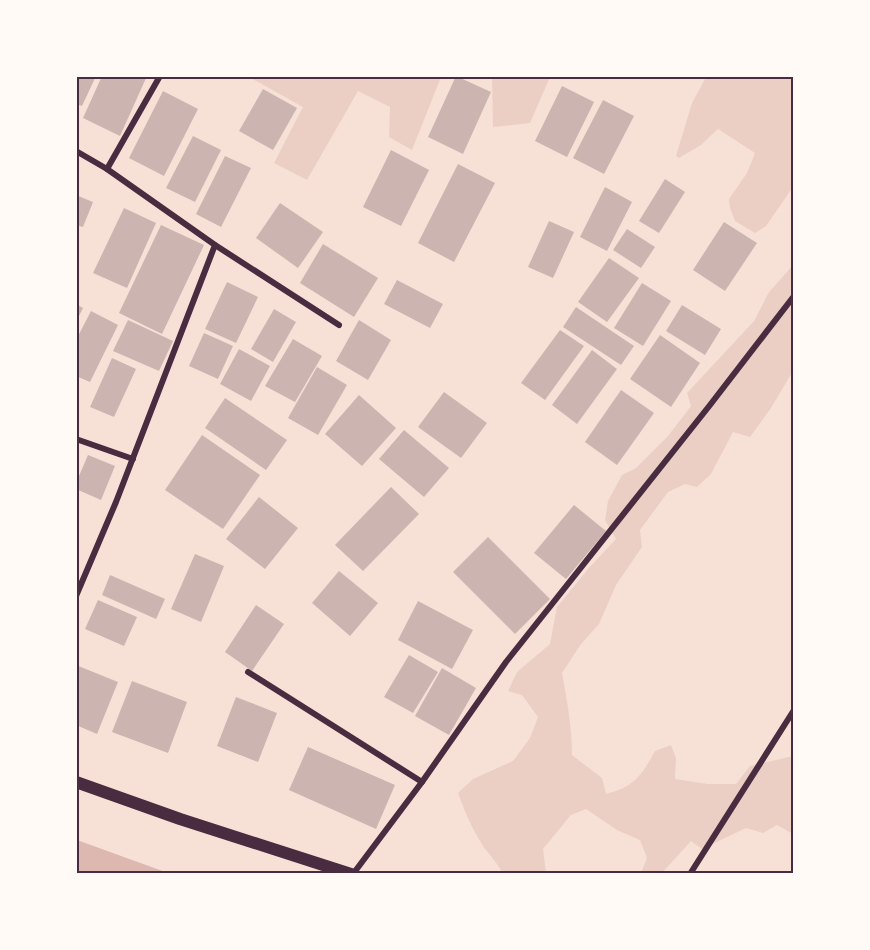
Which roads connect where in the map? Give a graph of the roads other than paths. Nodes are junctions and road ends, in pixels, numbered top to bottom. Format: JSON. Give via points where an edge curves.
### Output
{"nodes":[{"id":1,"x":160,"y":76,"type":"edge"},
{"id":2,"x":76,"y":151,"type":"edge"},
{"id":3,"x":107,"y":169,"type":"junction"},
{"id":4,"x":215,"y":245,"type":"junction"},
{"id":5,"x":794,"y":296,"type":"edge"},
{"id":6,"x":339,"y":325,"type":"dead end"},
{"id":7,"x":76,"y":439,"type":"edge"},
{"id":8,"x":133,"y":459,"type":"junction"},
{"id":9,"x":76,"y":596,"type":"edge"},
{"id":10,"x":248,"y":672,"type":"dead end"},
{"id":11,"x":794,"y":710,"type":"edge"},
{"id":12,"x":76,"y":782,"type":"edge"},
{"id":13,"x":422,"y":782,"type":"junction"},
{"id":14,"x":352,"y":873,"type":"edge"},
{"id":15,"x":690,"y":873,"type":"edge"}],
"edges":[{"from":1,"to":3,"type":"street"},
{"from":2,"to":3,"type":"street"},
{"from":3,"to":4,"type":"street"},
{"from":4,"to":6,"type":"street"},
{"from":4,"to":8,"type":"street"},
{"from":5,"to":13,"type":"street","via":[[506,662]]},
{"from":7,"to":8,"type":"street"},
{"from":8,"to":9,"type":"street"},
{"from":10,"to":13,"type":"street"},
{"from":11,"to":15,"type":"street"},
{"from":12,"to":14,"type":"main road"},
{"from":13,"to":14,"type":"street"}]}
